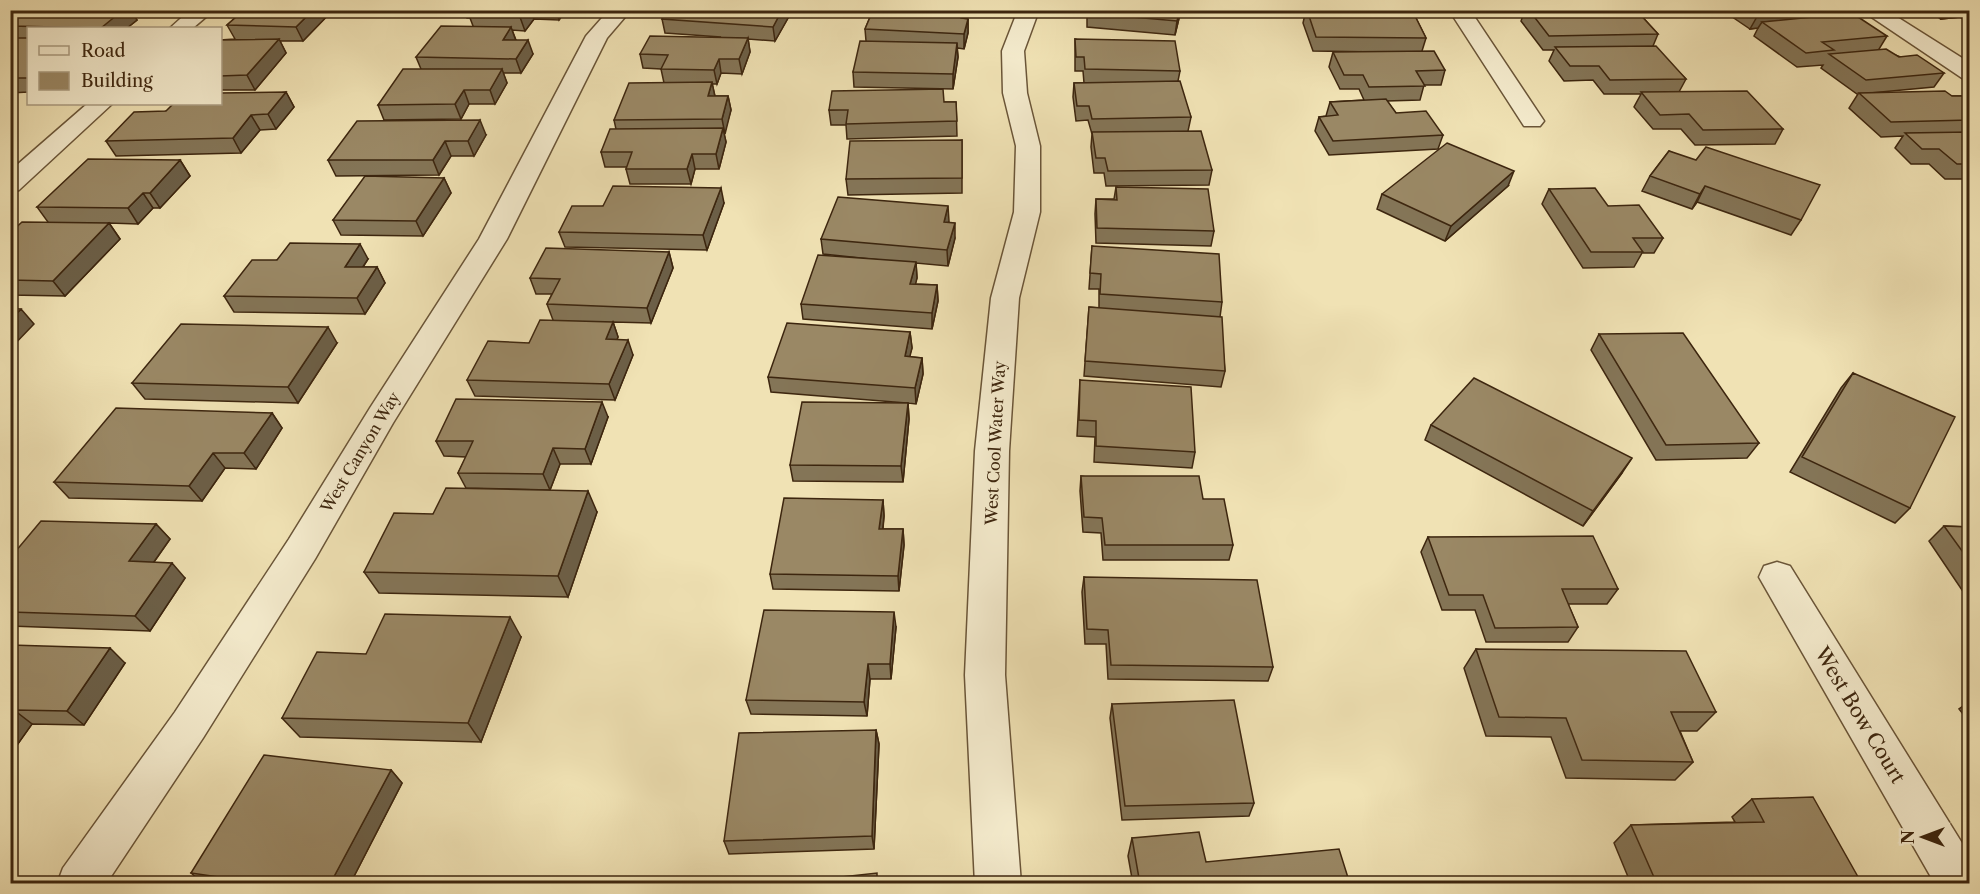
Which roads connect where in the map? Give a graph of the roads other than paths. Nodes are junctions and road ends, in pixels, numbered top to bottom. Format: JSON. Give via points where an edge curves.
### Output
{"nodes":[{"id":1,"x":204,"y":10,"type":"edge"},
{"id":2,"x":621,"y":10,"type":"edge"},
{"id":3,"x":1029,"y":10,"type":"edge"},
{"id":4,"x":1460,"y":10,"type":"edge"},
{"id":5,"x":1870,"y":10,"type":"edge"},
{"id":6,"x":181,"y":27,"type":"edge"},
{"id":7,"x":1970,"y":73,"type":"edge"},
{"id":8,"x":99,"y":105,"type":"edge"},
{"id":9,"x":1532,"y":121,"type":"dead end"},
{"id":10,"x":10,"y":185,"type":"edge"},
{"id":11,"x":1777,"y":577,"type":"dead end"},
{"id":12,"x":79,"y":884,"type":"edge"},
{"id":13,"x":998,"y":884,"type":"edge"},
{"id":14,"x":1961,"y":884,"type":"edge"}],
"edges":[{"from":1,"to":6,"type":"street"},
{"from":2,"to":12,"type":"street","name":"West Canyon Way","via":[[597,36],[493,239],[302,549],[189,725]]},
{"from":3,"to":13,"type":"street","name":"West Cool Water Way","via":[[1013,51],[1015,93],[1028,146],[1027,212],[1005,298],[992,463],[985,675]]},
{"from":4,"to":9,"type":"street"},
{"from":5,"to":7,"type":"street"},
{"from":8,"to":10,"type":"street"},
{"from":11,"to":14,"type":"street","name":"West Bow Court"}]}
